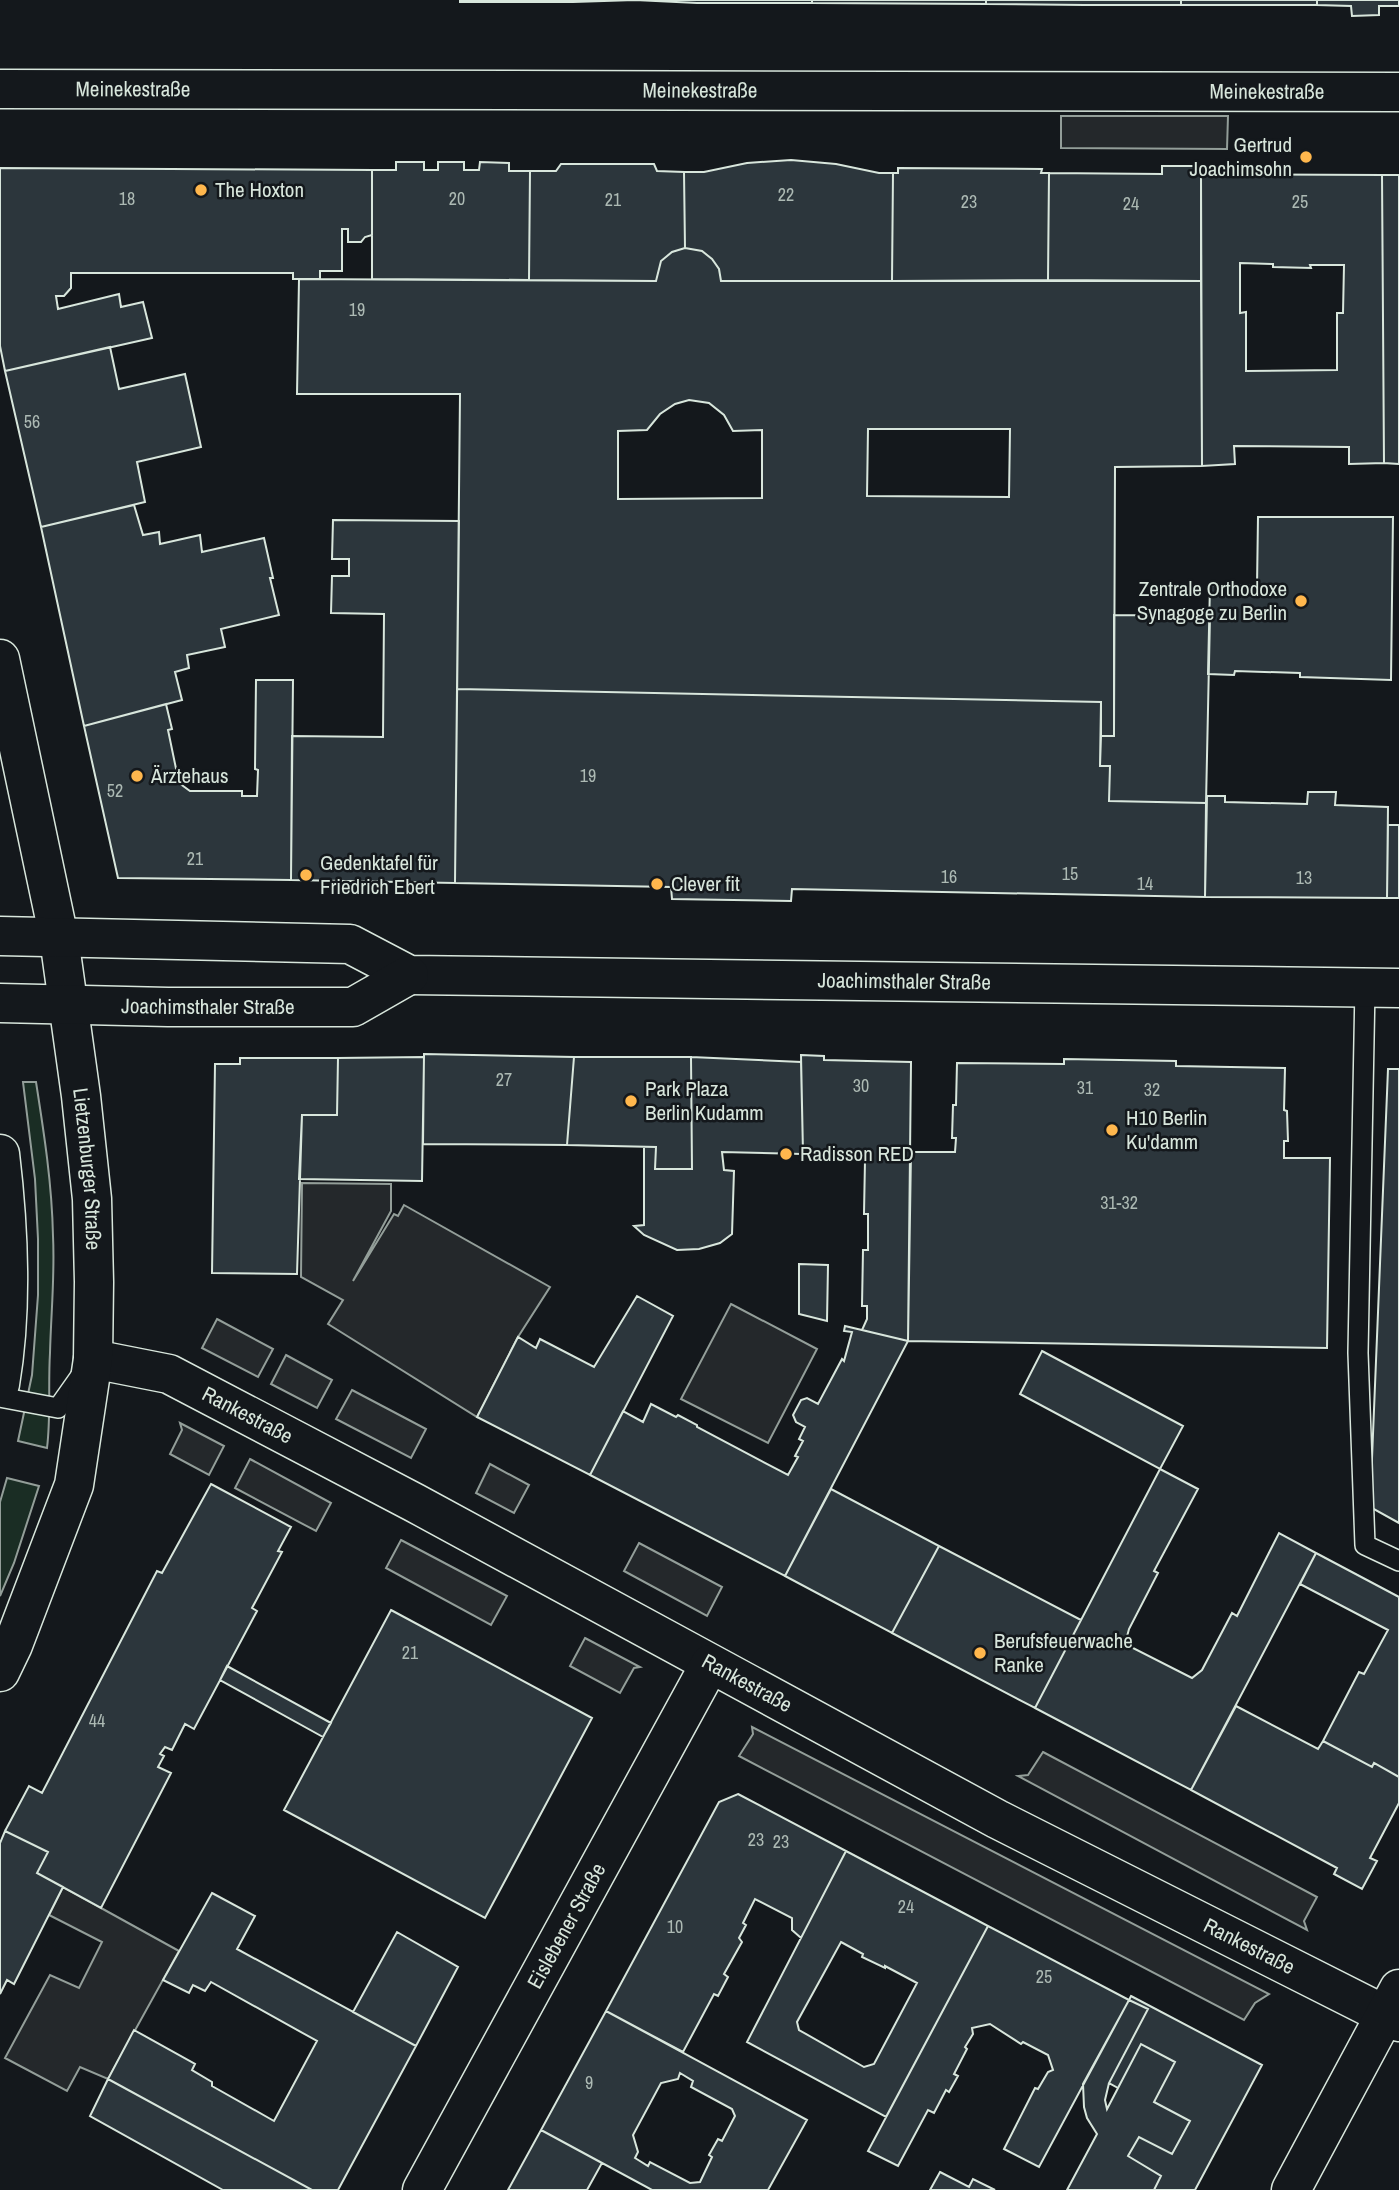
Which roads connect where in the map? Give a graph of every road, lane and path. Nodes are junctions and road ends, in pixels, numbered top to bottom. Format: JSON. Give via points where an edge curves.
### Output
{"nodes":[{"id":1,"x":0,"y":89,"type":"edge"},
{"id":2,"x":1399,"y":92,"type":"edge"},
{"id":3,"x":0,"y":659,"type":"edge"},
{"id":4,"x":0,"y":936,"type":"edge"},
{"id":5,"x":59,"y":938,"type":"junction"},
{"id":6,"x":409,"y":975,"type":"junction"},
{"id":7,"x":1382,"y":988,"type":"edge"},
{"id":8,"x":0,"y":1003,"type":"edge"},
{"id":9,"x":68,"y":1004,"type":"junction"},
{"id":10,"x":0,"y":1154,"type":"edge"},
{"id":11,"x":4,"y":1284,"type":"edge"},
{"id":12,"x":93,"y":1359,"type":"junction"},
{"id":13,"x":0,"y":1384,"type":"edge"},
{"id":14,"x":0,"y":1397,"type":"edge"},
{"id":15,"x":1399,"y":1561,"type":"edge"},
{"id":16,"x":710,"y":1664,"type":"junction"},
{"id":17,"x":0,"y":1672,"type":"edge"},
{"id":18,"x":1394,"y":2009,"type":"edge"},
{"id":19,"x":422,"y":2190,"type":"edge"},
{"id":20,"x":1291,"y":2190,"type":"edge"}],
"edges":[{"from":1,"to":2,"type":"street","name":"Meinekestraße"},
{"from":3,"to":5,"type":"street","name":"Lietzenburger Straße"},
{"from":4,"to":5,"type":"street","name":"Joachimsthaler Straße"},
{"from":5,"to":6,"type":"street","name":"Joachimsthaler Straße","via":[[350,944]]},
{"from":5,"to":9,"type":"street","name":"Lietzenburger Straße"},
{"from":6,"to":7,"type":"street","name":"Joachimsthaler Straße"},
{"from":6,"to":9,"type":"street","name":"Joachimsthaler Straße","via":[[353,1007]]},
{"from":7,"to":15,"type":"lane","via":[[1358,1353],[1365,1545]]},
{"from":8,"to":9,"type":"street","name":"Joachimsthaler Straße"},
{"from":9,"to":12,"type":"street","name":"Lietzenburger Straße","via":[[92,1199]]},
{"from":10,"to":11,"type":"street"},
{"from":11,"to":13,"type":"street"},
{"from":12,"to":14,"type":"lane","via":[[58,1408]]},
{"from":12,"to":16,"type":"street","name":"Rankestraße","via":[[169,1374]]},
{"from":12,"to":17,"type":"street","name":"Lietzenburger Straße","via":[[74,1485]]},
{"from":16,"to":18,"type":"street","name":"Rankestraße","via":[[997,1819]]},
{"from":16,"to":19,"type":"street","name":"Eislebener Straße"},
{"from":18,"to":20,"type":"street"}]}
